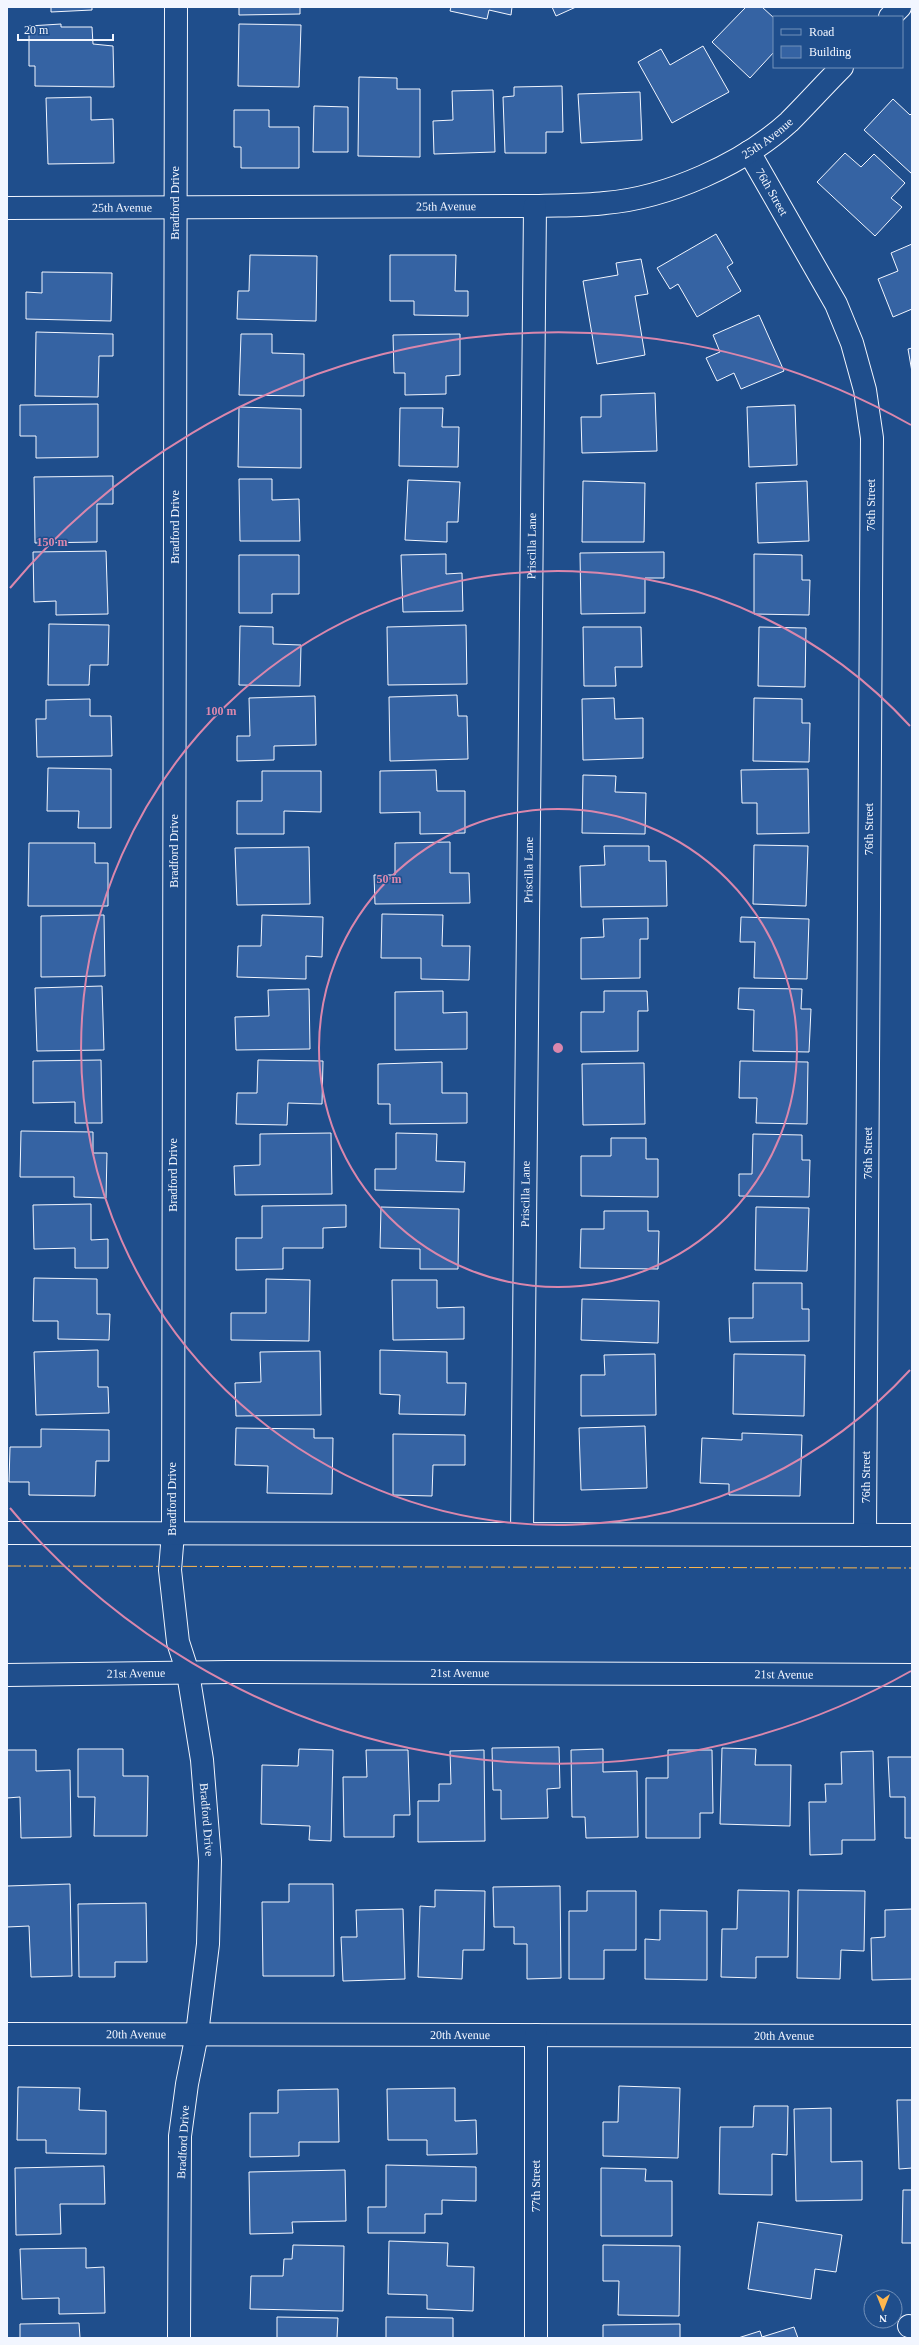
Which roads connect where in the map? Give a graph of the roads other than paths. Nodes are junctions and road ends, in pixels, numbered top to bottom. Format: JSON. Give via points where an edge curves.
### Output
{"nodes":[{"id":1,"x":176,"y":7,"type":"edge"},
{"id":2,"x":900,"y":7,"type":"edge"},
{"id":3,"x":891,"y":16,"type":"edge"},
{"id":4,"x":841,"y":68,"type":"edge"},
{"id":5,"x":749,"y":152,"type":"junction"},
{"id":6,"x":175,"y":206,"type":"junction"},
{"id":7,"x":535,"y":206,"type":"junction"},
{"id":8,"x":7,"y":208,"type":"edge"},
{"id":9,"x":7,"y":1533,"type":"edge"},
{"id":10,"x":172,"y":1533,"type":"junction"},
{"id":11,"x":522,"y":1534,"type":"junction"},
{"id":12,"x":866,"y":1535,"type":"junction"},
{"id":13,"x":912,"y":1535,"type":"edge"},
{"id":14,"x":188,"y":1673,"type":"junction"},
{"id":15,"x":7,"y":1675,"type":"edge"},
{"id":16,"x":912,"y":1675,"type":"edge"},
{"id":17,"x":7,"y":2034,"type":"edge"},
{"id":18,"x":197,"y":2034,"type":"junction"},
{"id":19,"x":536,"y":2035,"type":"junction"},
{"id":20,"x":912,"y":2036,"type":"edge"},
{"id":21,"x":178,"y":2338,"type":"edge"},
{"id":22,"x":536,"y":2338,"type":"edge"}],
"edges":[{"from":1,"to":6,"type":"street","name":"Bradford Drive"},
{"from":2,"to":3,"type":"street"},
{"from":4,"to":5,"type":"street","name":"25th Avenue","via":[[788,122]]},
{"from":5,"to":7,"type":"street","name":"25th Avenue","via":[[708,174],[659,193],[606,204]]},
{"from":5,"to":12,"type":"street","name":"76th Street","via":[[838,311],[852,343],[866,390],[872,438]]},
{"from":6,"to":7,"type":"street","name":"25th Avenue"},
{"from":6,"to":8,"type":"street","name":"25th Avenue"},
{"from":6,"to":10,"type":"street","name":"Bradford Drive"},
{"from":7,"to":11,"type":"street","name":"Priscilla Lane"},
{"from":9,"to":10,"type":"street"},
{"from":10,"to":11,"type":"street"},
{"from":10,"to":14,"type":"street","name":"Bradford Drive","via":[[170,1570],[178,1642]]},
{"from":11,"to":12,"type":"street"},
{"from":12,"to":13,"type":"street"},
{"from":14,"to":15,"type":"street","name":"21st Avenue"},
{"from":14,"to":16,"type":"street","name":"21st Avenue"},
{"from":14,"to":18,"type":"street","name":"Bradford Drive","via":[[202,1760],[210,1860],[208,1944]]},
{"from":17,"to":18,"type":"street","name":"20th Avenue"},
{"from":18,"to":19,"type":"street","name":"20th Avenue"},
{"from":18,"to":21,"type":"street","name":"Bradford Drive","via":[[180,2136]]},
{"from":19,"to":20,"type":"street","name":"20th Avenue"},
{"from":19,"to":22,"type":"street","name":"77th Street"}]}
